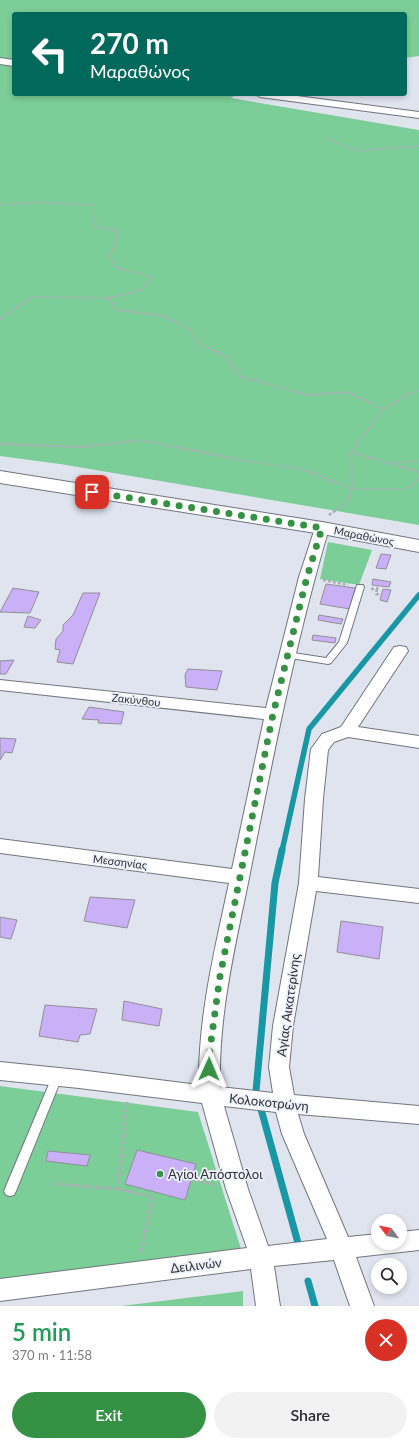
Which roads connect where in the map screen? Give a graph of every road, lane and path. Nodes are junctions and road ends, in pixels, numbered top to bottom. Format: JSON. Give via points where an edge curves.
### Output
{"nodes":[{"id":1,"x":0,"y":61,"type":"edge"},
{"id":2,"x":12,"y":63,"type":"edge"},
{"id":3,"x":275,"y":96,"type":"edge"},
{"id":4,"x":419,"y":115,"type":"edge"},
{"id":5,"x":327,"y":139,"type":"dead end"},
{"id":6,"x":419,"y":146,"type":"edge"},
{"id":7,"x":0,"y":205,"type":"edge"},
{"id":8,"x":108,"y":298,"type":"junction"},
{"id":9,"x":0,"y":319,"type":"edge"},
{"id":10,"x":419,"y":391,"type":"edge"},
{"id":11,"x":384,"y":409,"type":"junction"},
{"id":12,"x":0,"y":444,"type":"edge"},
{"id":13,"x":351,"y":452,"type":"junction"},
{"id":14,"x":419,"y":462,"type":"edge"},
{"id":15,"x":390,"y":463,"type":"junction"},
{"id":16,"x":0,"y":466,"type":"edge"},
{"id":17,"x":419,"y":472,"type":"edge"},
{"id":18,"x":0,"y":477,"type":"edge"},
{"id":19,"x":419,"y":479,"type":"edge"},
{"id":20,"x":352,"y":489,"type":"junction"},
{"id":21,"x":324,"y":522,"type":"junction"},
{"id":22,"x":419,"y":534,"type":"edge"},
{"id":23,"x":419,"y":546,"type":"edge"},
{"id":24,"x":307,"y":577,"type":"junction"},
{"id":25,"x":378,"y":586,"type":"dead end"},
{"id":26,"x":360,"y":587,"type":"junction"},
{"id":27,"x":377,"y":590,"type":"junction"},
{"id":28,"x":381,"y":595,"type":"dead end"},
{"id":29,"x":400,"y":651,"type":"dead end"},
{"id":30,"x":287,"y":654,"type":"junction"},
{"id":31,"x":0,"y":685,"type":"edge"},
{"id":32,"x":273,"y":714,"type":"junction"},
{"id":33,"x":347,"y":731,"type":"junction"},
{"id":34,"x":419,"y":742,"type":"edge"},
{"id":35,"x":0,"y":846,"type":"edge"},
{"id":36,"x":240,"y":877,"type":"junction"},
{"id":37,"x":308,"y":883,"type":"junction"},
{"id":38,"x":419,"y":896,"type":"edge"},
{"id":39,"x":0,"y":1071,"type":"edge"},
{"id":40,"x":58,"y":1076,"type":"junction"},
{"id":41,"x":129,"y":1084,"type":"junction"},
{"id":42,"x":210,"y":1096,"type":"junction"},
{"id":43,"x":281,"y":1104,"type":"junction"},
{"id":44,"x":419,"y":1115,"type":"edge"},
{"id":45,"x":56,"y":1184,"type":"dead end"},
{"id":46,"x":118,"y":1189,"type":"junction"},
{"id":47,"x":10,"y":1191,"type":"dead end"},
{"id":48,"x":419,"y":1240,"type":"edge"},
{"id":49,"x":407,"y":1241,"type":"edge"},
{"id":50,"x":371,"y":1246,"type":"edge"},
{"id":51,"x":342,"y":1249,"type":"junction"},
{"id":52,"x":262,"y":1257,"type":"junction"},
{"id":53,"x":137,"y":1273,"type":"junction"},
{"id":54,"x":0,"y":1290,"type":"edge"},
{"id":55,"x":268,"y":1306,"type":"edge"},
{"id":56,"x":362,"y":1306,"type":"edge"}],
"edges":[{"from":1,"to":2,"type":"street"},
{"from":3,"to":4,"type":"street"},
{"from":5,"to":6,"type":"path","via":[[358,151]]},
{"from":7,"to":8,"type":"path","via":[[38,202],[93,206],[94,226],[118,230],[118,238],[109,256],[117,268],[152,277],[142,290]]},
{"from":8,"to":9,"type":"path","via":[[32,297]]},
{"from":8,"to":11,"type":"path","via":[[118,310],[163,316],[190,329],[196,343],[224,355],[241,377],[309,395],[347,392]]},
{"from":10,"to":11,"type":"path","via":[[412,392]]},
{"from":11,"to":13,"type":"path"},
{"from":12,"to":20,"type":"path","via":[[82,447],[141,440],[246,461],[302,469]]},
{"from":13,"to":15,"type":"path"},
{"from":13,"to":20,"type":"path"},
{"from":14,"to":15,"type":"path"},
{"from":15,"to":17,"type":"path"},
{"from":16,"to":21,"type":"main road","name":"Μαραθώνος"},
{"from":18,"to":21,"type":"main road","name":"Μαραθώνος"},
{"from":19,"to":20,"type":"path","via":[[407,489]]},
{"from":20,"to":21,"type":"path","via":[[346,503]]},
{"from":21,"to":22,"type":"main road","name":"Μαραθώνος"},
{"from":21,"to":23,"type":"main road","name":"Μαραθώνος"},
{"from":21,"to":24,"type":"street"},
{"from":24,"to":26,"type":"path"},
{"from":24,"to":30,"type":"street"},
{"from":25,"to":27,"type":"path"},
{"from":26,"to":27,"type":"path"},
{"from":26,"to":30,"type":"lane","via":[[343,643],[328,661]]},
{"from":27,"to":28,"type":"path","via":[[376,594]]},
{"from":29,"to":33,"type":"street"},
{"from":30,"to":32,"type":"street"},
{"from":31,"to":32,"type":"street","name":"Ζακύνθου"},
{"from":32,"to":36,"type":"street"},
{"from":33,"to":34,"type":"street"},
{"from":33,"to":37,"type":"street","name":"Αγίας Αικατερίνης","via":[[328,738],[320,749]]},
{"from":35,"to":36,"type":"street","name":"Μεσσηνίας"},
{"from":36,"to":42,"type":"street","via":[[220,976],[212,1034],[209,1056]]},
{"from":37,"to":38,"type":"street"},
{"from":37,"to":43,"type":"street","name":"Αγίας Αικατερίνης","via":[[283,1026],[279,1067]]},
{"from":39,"to":40,"type":"street","name":"Κολοκοτρώνη"},
{"from":40,"to":41,"type":"street","name":"Κολοκοτρώνη"},
{"from":40,"to":47,"type":"lane"},
{"from":41,"to":42,"type":"street","name":"Κολοκοτρώνη"},
{"from":41,"to":46,"type":"path"},
{"from":42,"to":43,"type":"street","name":"Κολοκοτρώνη"},
{"from":42,"to":52,"type":"street","via":[[237,1189]]},
{"from":43,"to":44,"type":"street","name":"Κολοκοτρώνη"},
{"from":43,"to":51,"type":"street","name":"Αγίας Αικατερίνης"},
{"from":45,"to":46,"type":"path"},
{"from":46,"to":53,"type":"path","via":[[153,1197]]},
{"from":48,"to":49,"type":"street"},
{"from":50,"to":51,"type":"street","name":"Δειλινών"},
{"from":51,"to":52,"type":"street","name":"Δειλινών"},
{"from":51,"to":56,"type":"street","name":"Αγίας Αικατερίνης"},
{"from":52,"to":53,"type":"street","name":"Δειλινών"},
{"from":52,"to":55,"type":"street"},
{"from":53,"to":54,"type":"street","name":"Δειλινών"}]}
